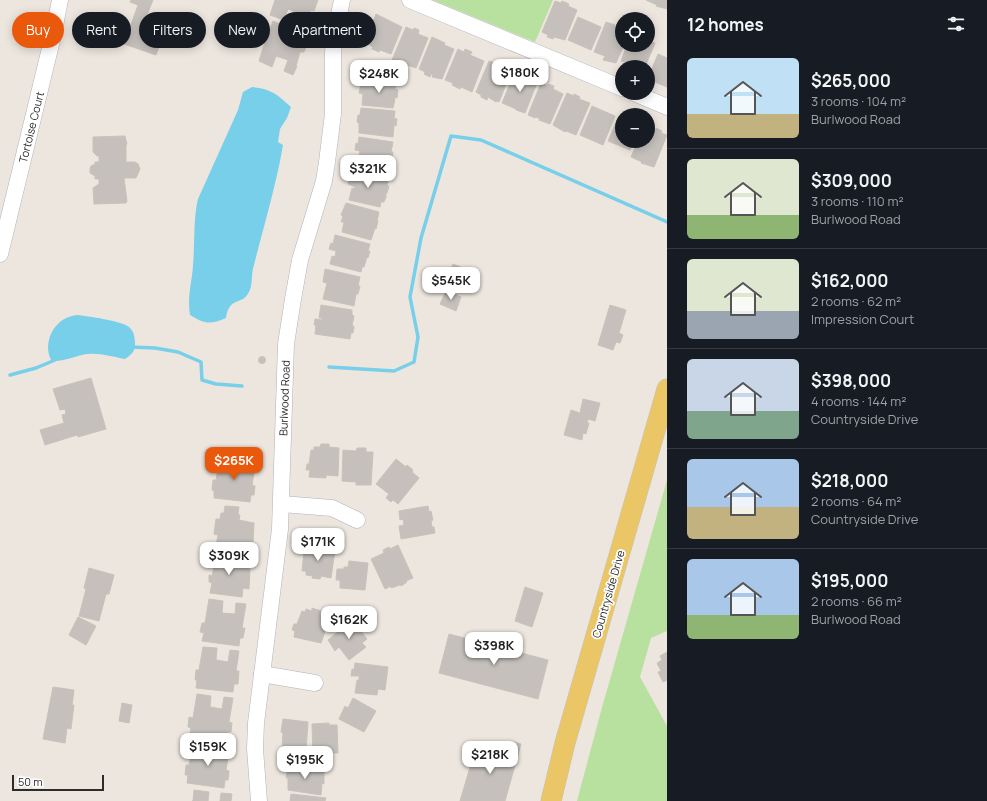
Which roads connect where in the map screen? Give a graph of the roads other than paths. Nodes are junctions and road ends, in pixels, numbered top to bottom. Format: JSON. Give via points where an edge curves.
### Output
{"nodes":[{"id":1,"x":60,"y":0,"type":"edge"},
{"id":2,"x":342,"y":0,"type":"edge"},
{"id":3,"x":410,"y":0,"type":"edge"},
{"id":4,"x":615,"y":85,"type":"edge"},
{"id":5,"x":650,"y":100,"type":"edge"},
{"id":6,"x":667,"y":107,"type":"edge"},
{"id":7,"x":0,"y":254,"type":"edge"},
{"id":8,"x":667,"y":389,"type":"edge"},
{"id":9,"x":282,"y":504,"type":"junction"},
{"id":10,"x":357,"y":520,"type":"dead end"},
{"id":11,"x":262,"y":674,"type":"junction"},
{"id":12,"x":315,"y":683,"type":"dead end"},
{"id":13,"x":550,"y":800,"type":"edge"},
{"id":14,"x":259,"y":801,"type":"edge"}],
"edges":[{"from":1,"to":7,"type":"street","name":"Tortoise Court"},
{"from":2,"to":9,"type":"street","name":"Burlwood Road","via":[[333,52],[333,114],[324,181],[300,260],[286,344]]},
{"from":3,"to":4,"type":"street"},
{"from":5,"to":6,"type":"street"},
{"from":8,"to":13,"type":"main road","name":"Countryside Drive"},
{"from":9,"to":10,"type":"street","via":[[332,508]]},
{"from":9,"to":11,"type":"street","name":"Burlwood Road"},
{"from":11,"to":12,"type":"street"},
{"from":11,"to":14,"type":"street","name":"Burlwood Road","via":[[255,749]]}]}
